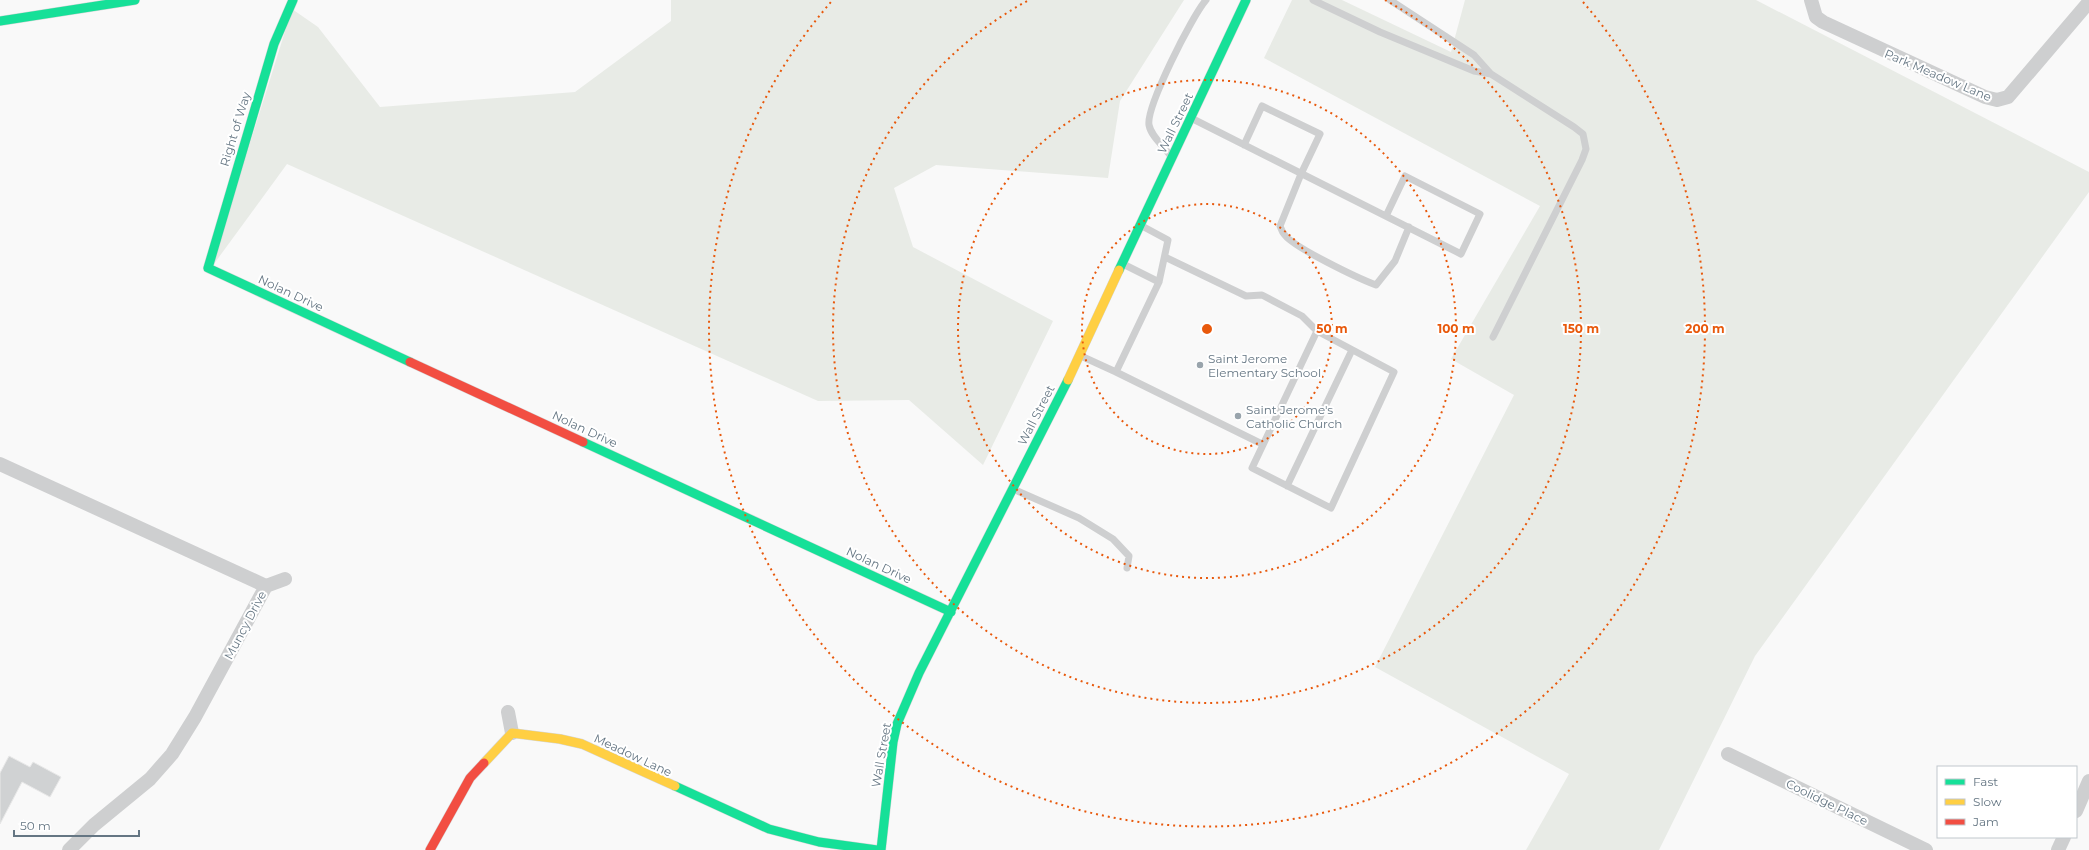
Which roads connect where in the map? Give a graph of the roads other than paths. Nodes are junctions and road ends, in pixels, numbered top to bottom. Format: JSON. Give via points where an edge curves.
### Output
{"nodes":[{"id":1,"x":135,"y":0,"type":"edge"},
{"id":2,"x":294,"y":0,"type":"edge"},
{"id":3,"x":1206,"y":0,"type":"edge"},
{"id":4,"x":1246,"y":0,"type":"edge"},
{"id":5,"x":1314,"y":0,"type":"edge"},
{"id":6,"x":1390,"y":0,"type":"edge"},
{"id":7,"x":1811,"y":0,"type":"edge"},
{"id":8,"x":2089,"y":2,"type":"edge"},
{"id":9,"x":0,"y":21,"type":"edge"},
{"id":10,"x":1490,"y":74,"type":"junction"},
{"id":11,"x":1190,"y":118,"type":"junction"},
{"id":12,"x":1244,"y":145,"type":"junction"},
{"id":13,"x":1172,"y":157,"type":"junction"},
{"id":14,"x":1301,"y":174,"type":"junction"},
{"id":15,"x":1386,"y":216,"type":"junction"},
{"id":16,"x":1140,"y":225,"type":"junction"},
{"id":17,"x":1409,"y":227,"type":"junction"},
{"id":18,"x":1164,"y":257,"type":"junction"},
{"id":19,"x":1121,"y":263,"type":"junction"},
{"id":20,"x":208,"y":268,"type":"joint"},
{"id":21,"x":1159,"y":282,"type":"junction"},
{"id":22,"x":1317,"y":331,"type":"junction"},
{"id":23,"x":1493,"y":337,"type":"dead end"},
{"id":24,"x":1352,"y":350,"type":"junction"},
{"id":25,"x":1078,"y":355,"type":"junction"},
{"id":26,"x":1116,"y":372,"type":"junction"},
{"id":27,"x":1262,"y":444,"type":"junction"},
{"id":28,"x":0,"y":464,"type":"edge"},
{"id":29,"x":1287,"y":486,"type":"junction"},
{"id":30,"x":1012,"y":489,"type":"junction"},
{"id":31,"x":1127,"y":568,"type":"dead end"},
{"id":32,"x":285,"y":579,"type":"dead end"},
{"id":33,"x":266,"y":586,"type":"junction"},
{"id":34,"x":951,"y":612,"type":"junction"},
{"id":35,"x":508,"y":712,"type":"dead end"},
{"id":36,"x":512,"y":733,"type":"junction"},
{"id":37,"x":1728,"y":754,"type":"dead end"},
{"id":38,"x":2089,"y":781,"type":"edge"},
{"id":39,"x":2077,"y":808,"type":"edge"},
{"id":40,"x":2064,"y":838,"type":"edge"},
{"id":41,"x":69,"y":850,"type":"edge"},
{"id":42,"x":430,"y":850,"type":"edge"},
{"id":43,"x":877,"y":850,"type":"edge"},
{"id":44,"x":881,"y":850,"type":"edge"},
{"id":45,"x":1926,"y":850,"type":"edge"},
{"id":46,"x":2058,"y":850,"type":"edge"}],
"edges":[{"from":1,"to":9,"type":"street"},
{"from":2,"to":20,"type":"street","name":"Right of Way","via":[[274,44]]},
{"from":3,"to":13,"type":"lane","via":[[1173,55],[1148,120],[1152,133]]},
{"from":4,"to":11,"type":"street","name":"Wall Street"},
{"from":5,"to":10,"type":"lane","via":[[1380,32],[1474,71]]},
{"from":6,"to":10,"type":"lane","via":[[1474,55]]},
{"from":7,"to":8,"type":"street","name":"Park Meadow Lane","via":[[1816,16],[1823,22],[1978,94],[1997,100],[2008,97]]},
{"from":10,"to":23,"type":"lane","via":[[1574,127],[1583,134],[1586,148]]},
{"from":11,"to":12,"type":"lane"},
{"from":11,"to":13,"type":"street","name":"Wall Street"},
{"from":12,"to":14,"type":"lane"},
{"from":12,"to":14,"type":"lane","via":[[1262,106],[1320,134]]},
{"from":13,"to":16,"type":"street","name":"Wall Street"},
{"from":14,"to":15,"type":"lane"},
{"from":14,"to":17,"type":"lane","via":[[1280,226],[1284,235],[1355,277],[1376,285],[1395,261]]},
{"from":15,"to":17,"type":"lane"},
{"from":15,"to":17,"type":"lane","via":[[1405,176],[1480,214],[1461,254]]},
{"from":16,"to":18,"type":"lane","via":[[1168,240]]},
{"from":16,"to":19,"type":"street","name":"Wall Street"},
{"from":18,"to":21,"type":"lane"},
{"from":18,"to":22,"type":"lane","via":[[1246,296],[1262,295],[1302,316]]},
{"from":19,"to":21,"type":"lane"},
{"from":19,"to":25,"type":"street","name":"Wall Street"},
{"from":20,"to":34,"type":"street","name":"Nolan Drive"},
{"from":21,"to":26,"type":"lane"},
{"from":22,"to":24,"type":"lane"},
{"from":22,"to":27,"type":"lane"},
{"from":24,"to":29,"type":"lane"},
{"from":24,"to":29,"type":"lane","via":[[1394,372],[1331,508]]},
{"from":25,"to":26,"type":"lane"},
{"from":25,"to":30,"type":"street","name":"Wall Street"},
{"from":26,"to":27,"type":"lane"},
{"from":27,"to":29,"type":"lane","via":[[1252,468]]},
{"from":28,"to":33,"type":"street","name":"Muncy Drive"},
{"from":30,"to":31,"type":"lane","via":[[1079,518],[1113,539],[1128,556]]},
{"from":30,"to":34,"type":"street","name":"Wall Street"},
{"from":32,"to":33,"type":"street"},
{"from":33,"to":41,"type":"street","name":"Muncy Drive","via":[[195,717],[172,754],[150,778],[94,825]]},
{"from":34,"to":44,"type":"street","name":"Wall Street","via":[[897,724]]},
{"from":35,"to":36,"type":"street"},
{"from":36,"to":42,"type":"street","via":[[470,778]]},
{"from":36,"to":43,"type":"street","name":"Meadow Lane","via":[[582,744],[769,829],[819,842]]},
{"from":37,"to":45,"type":"street","name":"Coolidge Place"},
{"from":38,"to":39,"type":"street"},
{"from":40,"to":46,"type":"street"}]}
